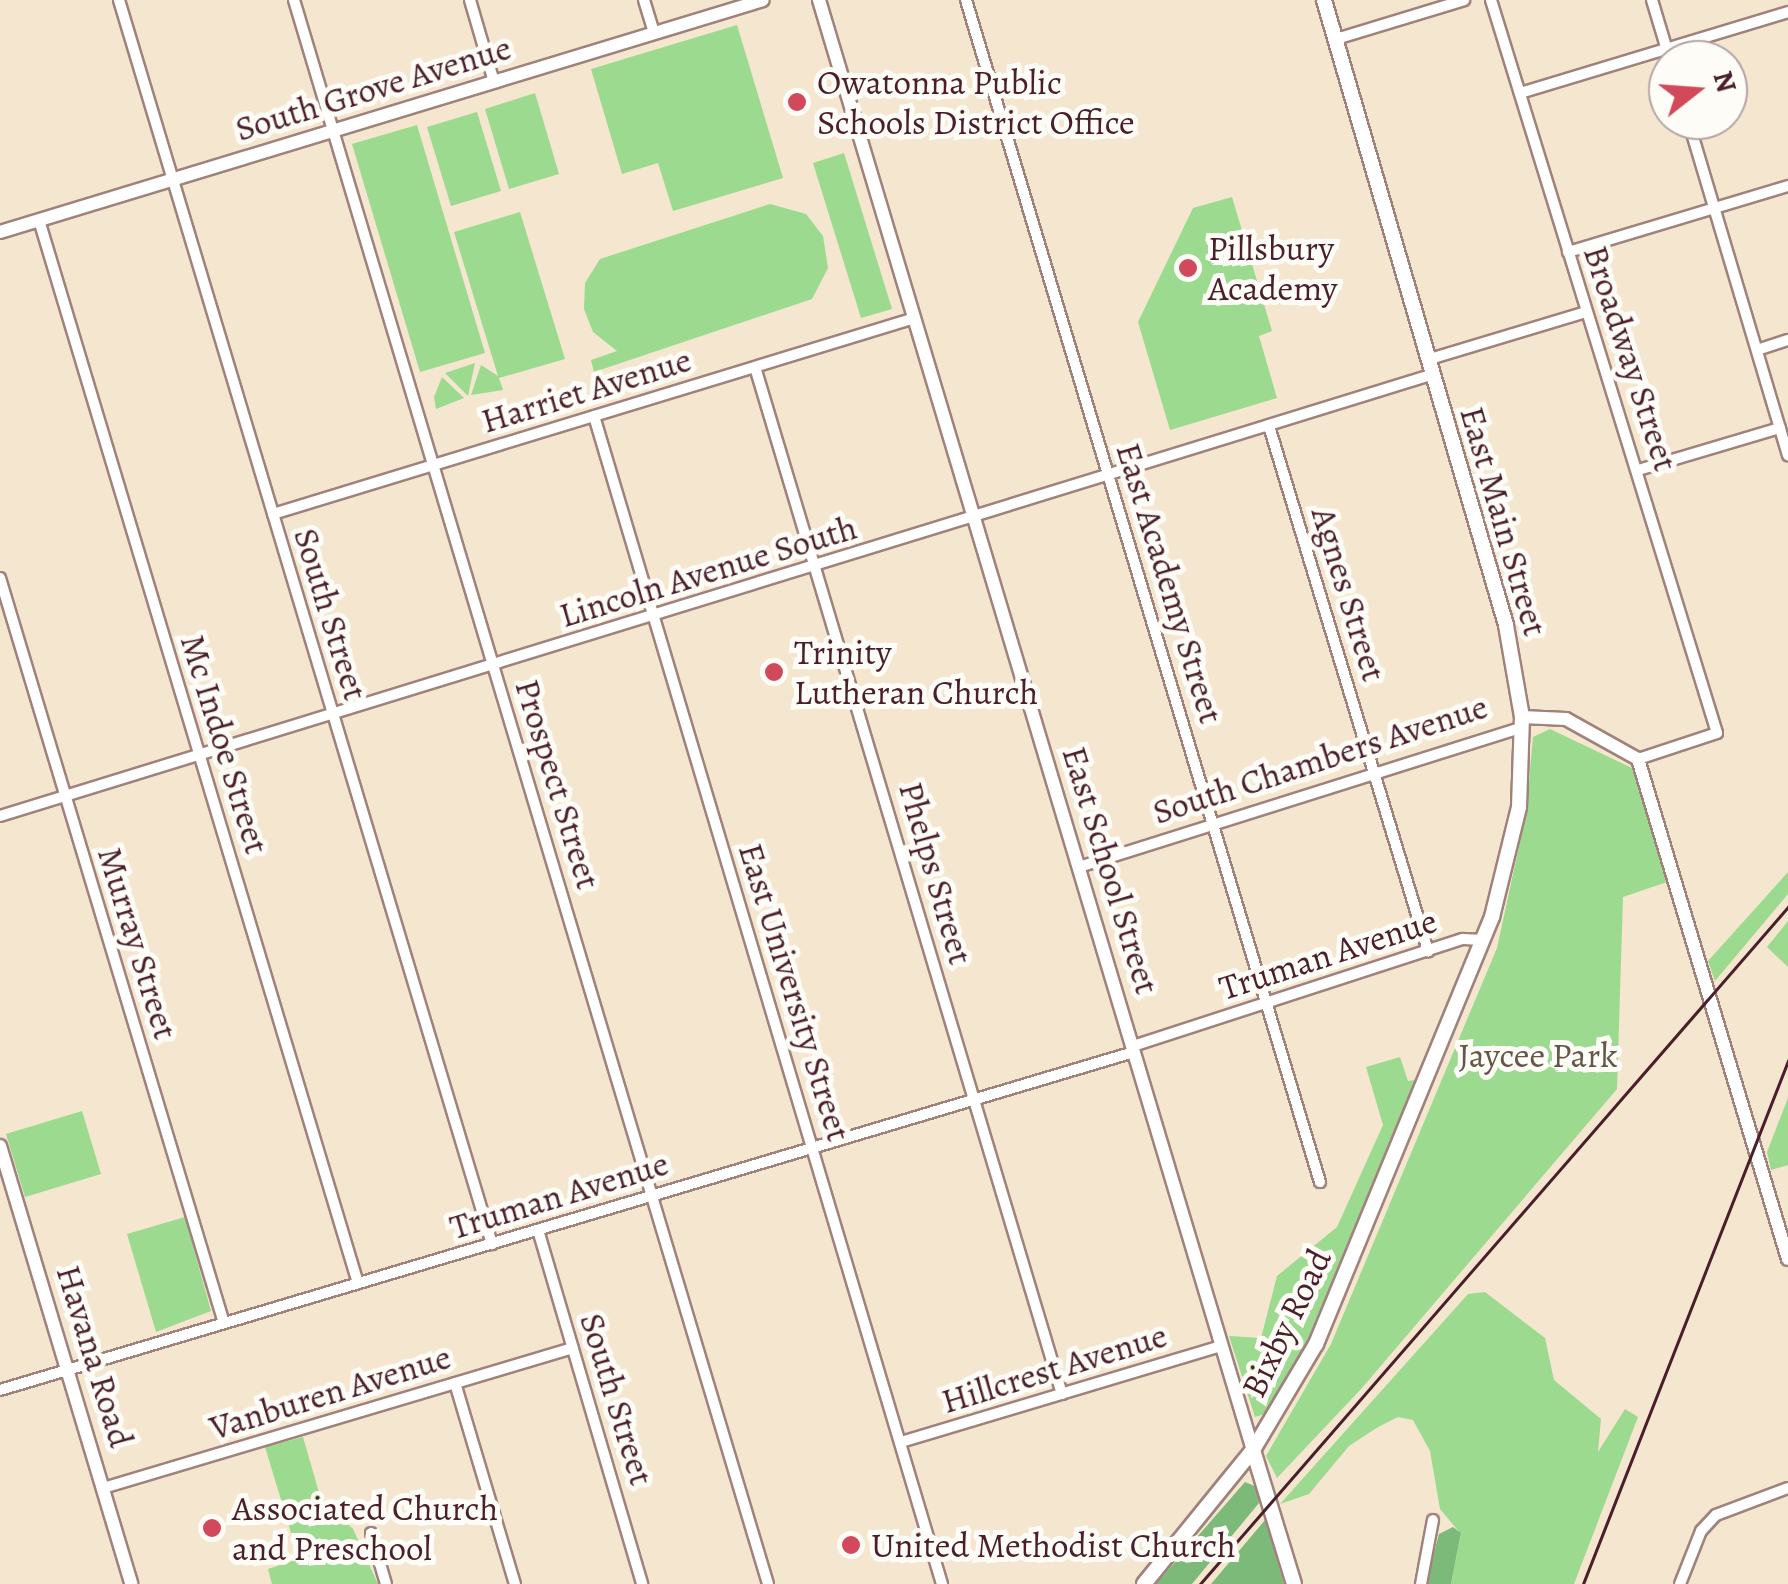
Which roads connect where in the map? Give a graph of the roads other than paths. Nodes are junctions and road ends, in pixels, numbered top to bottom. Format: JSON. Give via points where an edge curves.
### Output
{"nodes":[{"id":1,"x":119,"y":0,"type":"edge"},
{"id":2,"x":294,"y":0,"type":"edge"},
{"id":3,"x":470,"y":0,"type":"edge"},
{"id":4,"x":644,"y":0,"type":"edge"},
{"id":5,"x":763,"y":0,"type":"edge"},
{"id":6,"x":820,"y":0,"type":"edge"},
{"id":7,"x":966,"y":0,"type":"edge"},
{"id":8,"x":1324,"y":0,"type":"edge"},
{"id":9,"x":1464,"y":0,"type":"edge"},
{"id":10,"x":1492,"y":0,"type":"edge"},
{"id":11,"x":1652,"y":0,"type":"edge"},
{"id":12,"x":1788,"y":12,"type":"edge"},
{"id":13,"x":654,"y":33,"type":"junction"},
{"id":14,"x":1336,"y":39,"type":"junction"},
{"id":15,"x":1664,"y":40,"type":"edge"},
{"id":16,"x":1708,"y":40,"type":"edge"},
{"id":17,"x":1648,"y":59,"type":"edge"},
{"id":18,"x":494,"y":82,"type":"junction"},
{"id":19,"x":1520,"y":93,"type":"junction"},
{"id":20,"x":333,"y":131,"type":"junction"},
{"id":21,"x":1694,"y":140,"type":"edge"},
{"id":22,"x":173,"y":181,"type":"junction"},
{"id":23,"x":1788,"y":186,"type":"edge"},
{"id":24,"x":1714,"y":208,"type":"junction"},
{"id":25,"x":39,"y":220,"type":"junction"},
{"id":26,"x":0,"y":232,"type":"edge"},
{"id":27,"x":1568,"y":252,"type":"junction"},
{"id":28,"x":1586,"y":312,"type":"junction"},
{"id":29,"x":915,"y":318,"type":"junction"},
{"id":30,"x":1788,"y":340,"type":"edge"},
{"id":31,"x":1756,"y":350,"type":"junction"},
{"id":32,"x":1433,"y":358,"type":"junction"},
{"id":33,"x":755,"y":367,"type":"junction"},
{"id":34,"x":1430,"y":375,"type":"junction"},
{"id":35,"x":594,"y":416,"type":"junction"},
{"id":36,"x":1269,"y":426,"type":"junction"},
{"id":37,"x":1780,"y":428,"type":"junction"},
{"id":38,"x":1788,"y":455,"type":"edge"},
{"id":39,"x":434,"y":465,"type":"junction"},
{"id":40,"x":1638,"y":470,"type":"junction"},
{"id":41,"x":1109,"y":476,"type":"junction"},
{"id":42,"x":273,"y":514,"type":"junction"},
{"id":43,"x":975,"y":519,"type":"junction"},
{"id":44,"x":814,"y":568,"type":"junction"},
{"id":45,"x":0,"y":578,"type":"edge"},
{"id":46,"x":654,"y":616,"type":"junction"},
{"id":47,"x":494,"y":665,"type":"junction"},
{"id":48,"x":333,"y":714,"type":"junction"},
{"id":49,"x":1522,"y":722,"type":"junction"},
{"id":50,"x":199,"y":755,"type":"junction"},
{"id":51,"x":1638,"y":759,"type":"junction"},
{"id":52,"x":1374,"y":774,"type":"junction"},
{"id":53,"x":66,"y":796,"type":"junction"},
{"id":54,"x":0,"y":816,"type":"edge"},
{"id":55,"x":1213,"y":825,"type":"junction"},
{"id":56,"x":1079,"y":867,"type":"junction"},
{"id":57,"x":1483,"y":940,"type":"junction"},
{"id":58,"x":1428,"y":951,"type":"junction"},
{"id":59,"x":1266,"y":1004,"type":"junction"},
{"id":60,"x":1134,"y":1049,"type":"junction"},
{"id":61,"x":1433,"y":1060,"type":"joint"},
{"id":62,"x":974,"y":1100,"type":"junction"},
{"id":63,"x":0,"y":1146,"type":"edge"},
{"id":64,"x":813,"y":1148,"type":"junction"},
{"id":65,"x":1320,"y":1182,"type":"dead end"},
{"id":66,"x":652,"y":1196,"type":"junction"},
{"id":67,"x":538,"y":1230,"type":"junction"},
{"id":68,"x":492,"y":1244,"type":"junction"},
{"id":69,"x":1788,"y":1259,"type":"edge"},
{"id":70,"x":358,"y":1284,"type":"junction"},
{"id":71,"x":224,"y":1323,"type":"junction"},
{"id":72,"x":1222,"y":1346,"type":"junction"},
{"id":73,"x":573,"y":1348,"type":"junction"},
{"id":74,"x":67,"y":1370,"type":"junction"},
{"id":75,"x":455,"y":1383,"type":"junction"},
{"id":76,"x":0,"y":1390,"type":"edge"},
{"id":77,"x":1062,"y":1394,"type":"junction"},
{"id":78,"x":901,"y":1442,"type":"junction"},
{"id":79,"x":1253,"y":1450,"type":"junction"},
{"id":80,"x":103,"y":1488,"type":"junction"},
{"id":81,"x":1788,"y":1488,"type":"edge"},
{"id":82,"x":1433,"y":1520,"type":"dead end"},
{"id":83,"x":371,"y":1533,"type":"dead end"},
{"id":84,"x":132,"y":1584,"type":"edge"},
{"id":85,"x":386,"y":1584,"type":"edge"},
{"id":86,"x":514,"y":1584,"type":"edge"},
{"id":87,"x":642,"y":1584,"type":"edge"},
{"id":88,"x":768,"y":1584,"type":"edge"},
{"id":89,"x":942,"y":1584,"type":"edge"},
{"id":90,"x":1144,"y":1584,"type":"edge"},
{"id":91,"x":1294,"y":1584,"type":"edge"},
{"id":92,"x":1421,"y":1584,"type":"edge"},
{"id":93,"x":1680,"y":1584,"type":"edge"}],
"edges":[{"from":1,"to":22,"type":"street","name":"South Street"},
{"from":2,"to":20,"type":"street","name":"Prospect Street"},
{"from":3,"to":18,"type":"street"},
{"from":4,"to":13,"type":"street"},
{"from":5,"to":13,"type":"street","name":"South Grove Avenue"},
{"from":6,"to":29,"type":"street","name":"East School Street"},
{"from":7,"to":41,"type":"street","name":"East Academy Street"},
{"from":8,"to":14,"type":"main road","name":"East Main Street"},
{"from":9,"to":14,"type":"street"},
{"from":10,"to":19,"type":"street","name":"Broadway Street"},
{"from":11,"to":15,"type":"street"},
{"from":12,"to":16,"type":"street"},
{"from":13,"to":18,"type":"street","name":"South Grove Avenue"},
{"from":14,"to":32,"type":"main road","name":"East Main Street"},
{"from":17,"to":19,"type":"street"},
{"from":18,"to":20,"type":"street","name":"South Grove Avenue"},
{"from":19,"to":27,"type":"street","name":"Broadway Street"},
{"from":20,"to":22,"type":"street","name":"South Grove Avenue"},
{"from":20,"to":39,"type":"street","name":"Prospect Street"},
{"from":21,"to":24,"type":"street"},
{"from":22,"to":25,"type":"street","name":"South Grove Avenue"},
{"from":22,"to":42,"type":"street","name":"South Street"},
{"from":23,"to":24,"type":"street"},
{"from":24,"to":27,"type":"street"},
{"from":24,"to":31,"type":"street"},
{"from":25,"to":26,"type":"street","name":"South Grove Avenue"},
{"from":25,"to":50,"type":"street","name":"Mc Indoe Street"},
{"from":27,"to":28,"type":"street","name":"Broadway Street"},
{"from":28,"to":32,"type":"street"},
{"from":28,"to":40,"type":"street","name":"Broadway Street"},
{"from":29,"to":33,"type":"street","name":"Harriet Avenue"},
{"from":29,"to":43,"type":"street","name":"East School Street"},
{"from":30,"to":31,"type":"street"},
{"from":31,"to":37,"type":"street"},
{"from":32,"to":34,"type":"main road","name":"East Main Street"},
{"from":33,"to":35,"type":"street","name":"Harriet Avenue"},
{"from":33,"to":44,"type":"street","name":"Phelps Street"},
{"from":34,"to":36,"type":"street","name":"Lincoln Avenue South"},
{"from":34,"to":49,"type":"main road","name":"East Main Street","via":[[1506,625]]},
{"from":35,"to":39,"type":"street","name":"Harriet Avenue"},
{"from":35,"to":46,"type":"street","name":"East University Street"},
{"from":36,"to":41,"type":"street","name":"Lincoln Avenue South"},
{"from":36,"to":52,"type":"street","name":"Agnes Street"},
{"from":37,"to":38,"type":"street"},
{"from":37,"to":40,"type":"street"},
{"from":39,"to":42,"type":"street","name":"Harriet Avenue"},
{"from":39,"to":47,"type":"street","name":"Prospect Street"},
{"from":40,"to":51,"type":"street","name":"Broadway Street","via":[[1717,733]]},
{"from":41,"to":43,"type":"street","name":"Lincoln Avenue South"},
{"from":41,"to":55,"type":"street","name":"East Academy Street"},
{"from":42,"to":48,"type":"street","name":"South Street"},
{"from":43,"to":44,"type":"street","name":"Lincoln Avenue South"},
{"from":43,"to":56,"type":"street","name":"East School Street"},
{"from":44,"to":46,"type":"street","name":"Lincoln Avenue South"},
{"from":44,"to":62,"type":"street","name":"Phelps Street"},
{"from":45,"to":53,"type":"street","name":"Murray Street"},
{"from":46,"to":47,"type":"street","name":"Lincoln Avenue South"},
{"from":46,"to":64,"type":"street","name":"East University Street"},
{"from":47,"to":48,"type":"street","name":"Lincoln Avenue South"},
{"from":47,"to":66,"type":"street","name":"Prospect Street"},
{"from":48,"to":50,"type":"street","name":"Lincoln Avenue South"},
{"from":48,"to":68,"type":"street","name":"South Street"},
{"from":49,"to":51,"type":"street","name":"South Chambers Avenue","via":[[1566,719]]},
{"from":49,"to":52,"type":"street","name":"South Chambers Avenue"},
{"from":49,"to":57,"type":"main road","name":"East Main Street","via":[[1514,839]]},
{"from":50,"to":53,"type":"street","name":"Lincoln Avenue South"},
{"from":50,"to":70,"type":"street","name":"Mc Indoe Street"},
{"from":51,"to":69,"type":"street"},
{"from":52,"to":55,"type":"street","name":"South Chambers Avenue"},
{"from":52,"to":58,"type":"street","name":"Agnes Street"},
{"from":53,"to":54,"type":"street","name":"Lincoln Avenue South"},
{"from":53,"to":71,"type":"street","name":"Murray Street"},
{"from":55,"to":56,"type":"street","name":"South Chambers Avenue"},
{"from":55,"to":59,"type":"street","name":"East Academy Street"},
{"from":56,"to":60,"type":"street","name":"East School Street"},
{"from":57,"to":58,"type":"street","name":"Truman Avenue"},
{"from":57,"to":61,"type":"main road","name":"East Main Street"},
{"from":58,"to":59,"type":"street","name":"Truman Avenue"},
{"from":59,"to":60,"type":"street","name":"Truman Avenue"},
{"from":59,"to":65,"type":"street","name":"East Academy Street"},
{"from":60,"to":62,"type":"street","name":"Truman Avenue"},
{"from":60,"to":72,"type":"street","name":"East School Street"},
{"from":61,"to":79,"type":"main road","name":"Bixby Road","via":[[1316,1344]]},
{"from":62,"to":64,"type":"street","name":"Truman Avenue"},
{"from":62,"to":77,"type":"street","name":"Phelps Street"},
{"from":63,"to":74,"type":"street","name":"Havana Road"},
{"from":64,"to":66,"type":"street","name":"Truman Avenue"},
{"from":64,"to":78,"type":"street","name":"East University Street"},
{"from":66,"to":67,"type":"street","name":"Truman Avenue"},
{"from":66,"to":88,"type":"street","name":"Prospect Street"},
{"from":67,"to":68,"type":"street","name":"Truman Avenue"},
{"from":67,"to":73,"type":"street","name":"South Street"},
{"from":68,"to":70,"type":"street","name":"Truman Avenue"},
{"from":70,"to":71,"type":"street","name":"Truman Avenue"},
{"from":71,"to":74,"type":"street","name":"Truman Avenue"},
{"from":72,"to":77,"type":"street","name":"Hillcrest Avenue"},
{"from":72,"to":79,"type":"street","name":"East School Street"},
{"from":73,"to":75,"type":"street","name":"Vanburen Avenue"},
{"from":73,"to":87,"type":"street","name":"South Street"},
{"from":74,"to":76,"type":"street","name":"Truman Avenue"},
{"from":74,"to":80,"type":"street","name":"Havana Road"},
{"from":75,"to":80,"type":"street","name":"Vanburen Avenue"},
{"from":75,"to":86,"type":"street"},
{"from":77,"to":78,"type":"street","name":"Hillcrest Avenue"},
{"from":78,"to":89,"type":"street","name":"East University Street"},
{"from":79,"to":90,"type":"main road","name":"Bixby Road"},
{"from":79,"to":91,"type":"main road","name":"East School Street"},
{"from":80,"to":84,"type":"street","name":"Havana Road"},
{"from":81,"to":93,"type":"street","via":[[1716,1515],[1701,1531]]},
{"from":82,"to":92,"type":"street"},
{"from":83,"to":85,"type":"street"}]}
